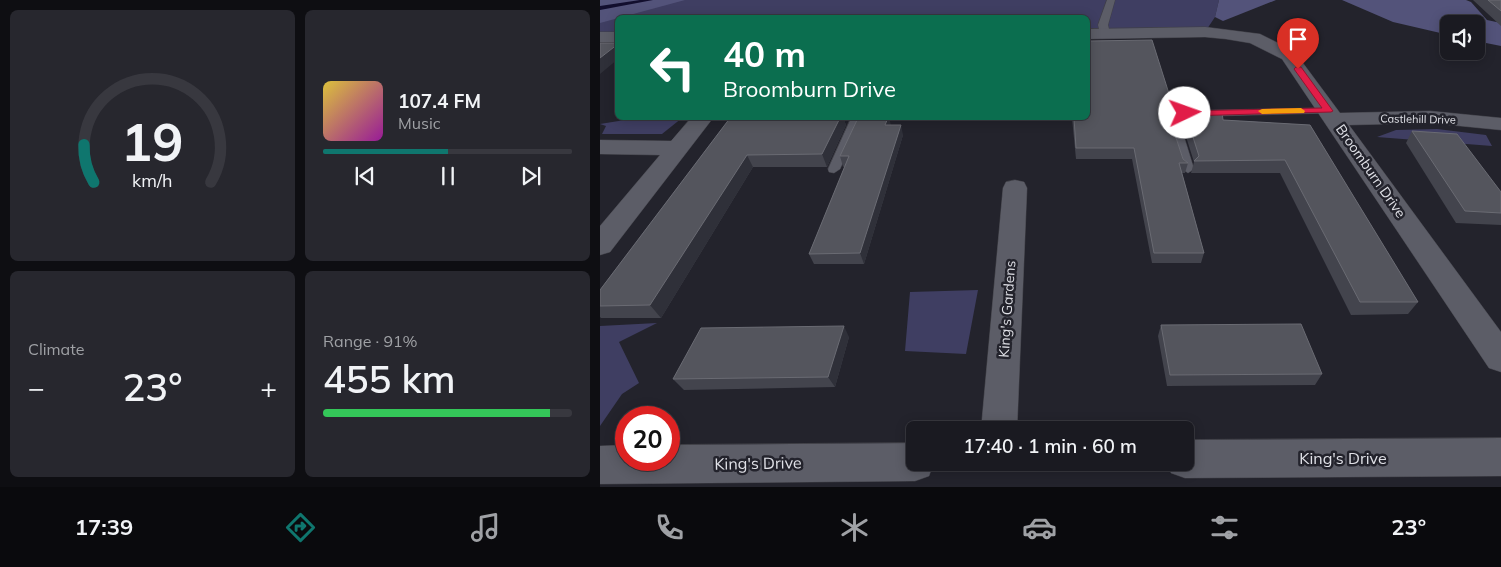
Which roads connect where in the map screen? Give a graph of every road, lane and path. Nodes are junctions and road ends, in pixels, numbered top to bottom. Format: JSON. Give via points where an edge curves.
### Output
{"nodes":[{"id":1,"x":1111,"y":0,"type":"edge"},
{"id":2,"x":1096,"y":33,"type":"edge"},
{"id":3,"x":600,"y":37,"type":"edge"},
{"id":4,"x":615,"y":37,"type":"edge"},
{"id":5,"x":1331,"y":115,"type":"junction"},
{"id":6,"x":700,"y":120,"type":"edge"},
{"id":7,"x":856,"y":120,"type":"edge"},
{"id":8,"x":1501,"y":124,"type":"edge"},
{"id":9,"x":600,"y":147,"type":"edge"},
{"id":10,"x":676,"y":148,"type":"junction"},
{"id":11,"x":834,"y":169,"type":"dead end"},
{"id":12,"x":1188,"y":169,"type":"edge"},
{"id":13,"x":1015,"y":188,"type":"dead end"},
{"id":14,"x":600,"y":245,"type":"edge"},
{"id":15,"x":1501,"y":358,"type":"edge"},
{"id":16,"x":1000,"y":421,"type":"edge"},
{"id":17,"x":1501,"y":457,"type":"edge"},
{"id":18,"x":1194,"y":459,"type":"edge"},
{"id":19,"x":906,"y":462,"type":"edge"},
{"id":20,"x":600,"y":464,"type":"edge"}],
"edges":[{"from":1,"to":2,"type":"lane","via":[[1103,25]]},
{"from":2,"to":5,"type":"street","name":"Broomburn Drive","via":[[1205,32],[1254,38],[1288,55]]},
{"from":3,"to":4,"type":"street"},
{"from":5,"to":8,"type":"street","name":"Castlehill Drive","via":[[1430,117]]},
{"from":5,"to":12,"type":"lane","via":[[1171,114]]},
{"from":5,"to":15,"type":"street","name":"Broomburn Drive"},
{"from":6,"to":10,"type":"street"},
{"from":7,"to":11,"type":"lane"},
{"from":9,"to":10,"type":"street"},
{"from":10,"to":14,"type":"street"},
{"from":13,"to":16,"type":"street","name":"King's Gardens"},
{"from":17,"to":18,"type":"street","name":"King's Drive"},
{"from":19,"to":20,"type":"street","name":"King's Drive"}]}
